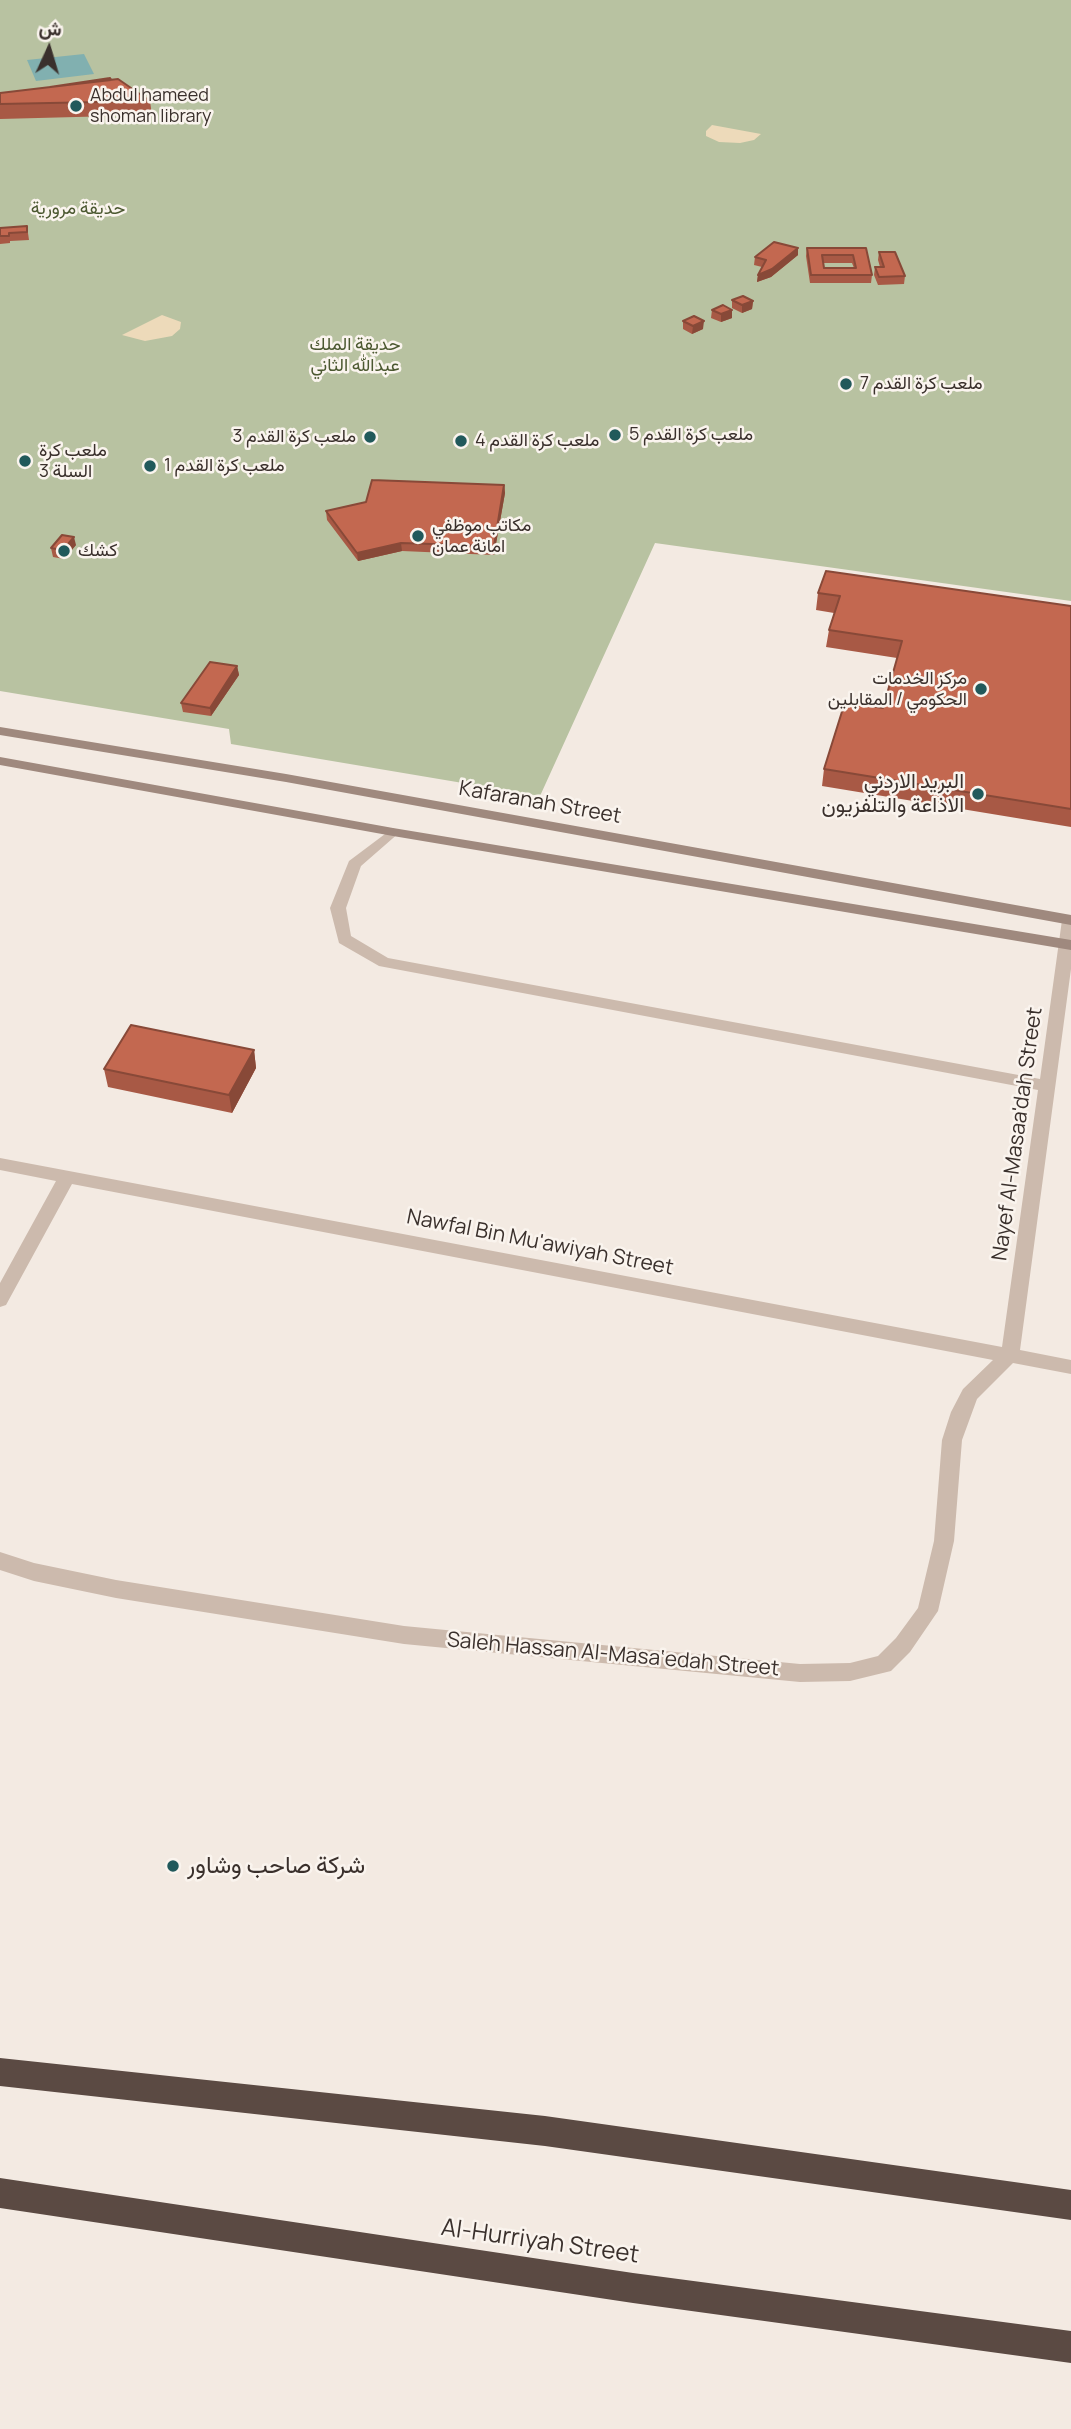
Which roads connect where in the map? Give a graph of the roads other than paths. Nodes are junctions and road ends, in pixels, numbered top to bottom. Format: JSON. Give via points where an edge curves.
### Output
{"nodes":[{"id":1,"x":0,"y":731,"type":"edge"},
{"id":2,"x":0,"y":761,"type":"edge"},
{"id":3,"x":393,"y":832,"type":"junction"},
{"id":4,"x":1070,"y":920,"type":"edge"},
{"id":5,"x":1069,"y":945,"type":"edge"},
{"id":6,"x":1047,"y":1086,"type":"junction"},
{"id":7,"x":0,"y":1164,"type":"edge"},
{"id":8,"x":67,"y":1177,"type":"junction"},
{"id":9,"x":0,"y":1300,"type":"edge"},
{"id":10,"x":1010,"y":1355,"type":"junction"},
{"id":11,"x":1071,"y":1367,"type":"edge"},
{"id":12,"x":0,"y":1561,"type":"edge"},
{"id":13,"x":0,"y":2072,"type":"edge"},
{"id":14,"x":0,"y":2193,"type":"edge"},
{"id":15,"x":1071,"y":2205,"type":"edge"},
{"id":16,"x":1071,"y":2347,"type":"edge"}],
"edges":[{"from":1,"to":4,"type":"street","name":"Kafaranah Street"},
{"from":2,"to":3,"type":"street"},
{"from":3,"to":5,"type":"street"},
{"from":3,"to":6,"type":"street","via":[[354,864],[338,908],[344,939],[384,962]]},
{"from":4,"to":5,"type":"street","name":"Nayef Al-Masaa'dah Street"},
{"from":5,"to":6,"type":"street","name":"Nayef Al-Masaa'dah Street"},
{"from":6,"to":10,"type":"street","name":"Nayef Al-Masaa'dah Street"},
{"from":7,"to":8,"type":"street","name":"Nawfal Bin Mu'awiyah Street"},
{"from":8,"to":9,"type":"street"},
{"from":8,"to":10,"type":"street","name":"Nawfal Bin Mu'awiyah Street"},
{"from":10,"to":11,"type":"street","name":"Nawfal Bin Mu'awiyah Street"},
{"from":10,"to":12,"type":"street","name":"Saleh Hassan Al-Masa‘edah Street","via":[[970,1395],[955,1431],[944,1541],[928,1611],[884,1664],[850,1672],[787,1671],[404,1635],[116,1589]]},
{"from":13,"to":15,"type":"highway","via":[[545,2130]]},
{"from":14,"to":16,"type":"highway","name":"Al-Hurriyah Street","via":[[633,2288]]}]}
